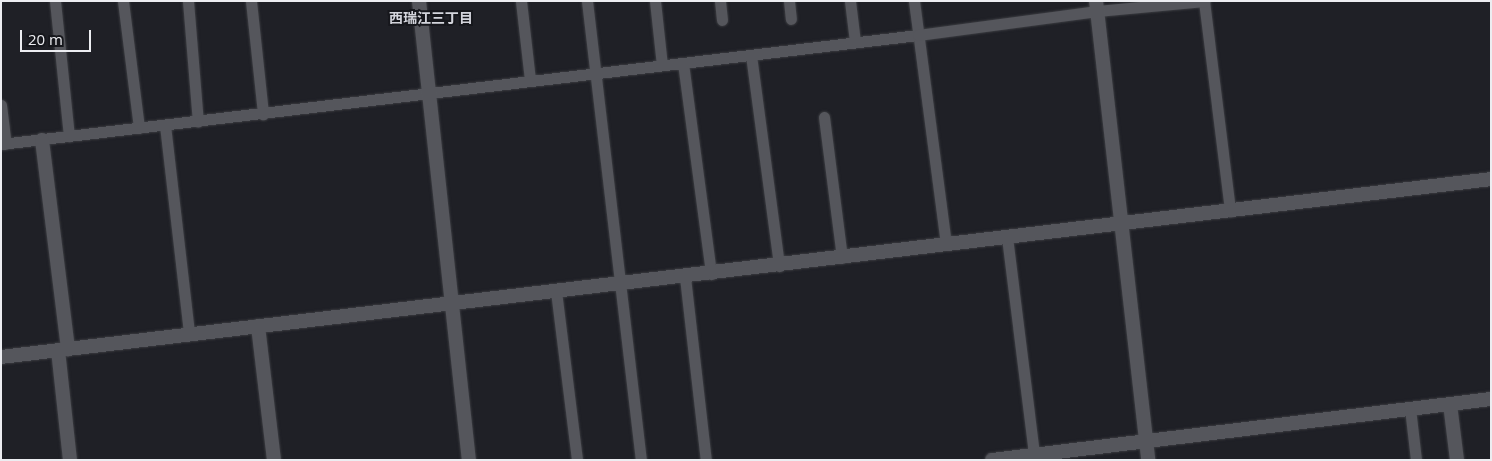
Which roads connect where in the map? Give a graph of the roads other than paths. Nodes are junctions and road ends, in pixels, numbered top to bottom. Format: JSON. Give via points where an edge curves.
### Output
{"nodes":[{"id":1,"x":54,"y":1,"type":"edge"},
{"id":2,"x":123,"y":1,"type":"edge"},
{"id":3,"x":188,"y":1,"type":"edge"},
{"id":4,"x":252,"y":1,"type":"edge"},
{"id":5,"x":419,"y":1,"type":"edge"},
{"id":6,"x":521,"y":1,"type":"edge"},
{"id":7,"x":587,"y":1,"type":"edge"},
{"id":8,"x":655,"y":1,"type":"edge"},
{"id":9,"x":720,"y":1,"type":"edge"},
{"id":10,"x":789,"y":1,"type":"edge"},
{"id":11,"x":850,"y":1,"type":"edge"},
{"id":12,"x":914,"y":1,"type":"edge"},
{"id":13,"x":1205,"y":1,"type":"edge"},
{"id":14,"x":1096,"y":6,"type":"edge"},
{"id":15,"x":791,"y":19,"type":"dead end"},
{"id":16,"x":722,"y":20,"type":"dead end"},
{"id":17,"x":918,"y":35,"type":"junction"},
{"id":18,"x":855,"y":42,"type":"junction"},
{"id":19,"x":751,"y":55,"type":"junction"},
{"id":20,"x":683,"y":63,"type":"junction"},
{"id":21,"x":662,"y":65,"type":"junction"},
{"id":22,"x":596,"y":73,"type":"junction"},
{"id":23,"x":530,"y":80,"type":"junction"},
{"id":24,"x":429,"y":92,"type":"junction"},
{"id":25,"x":1,"y":105,"type":"edge"},
{"id":26,"x":263,"y":114,"type":"junction"},
{"id":27,"x":824,"y":116,"type":"dead end"},
{"id":28,"x":198,"y":122,"type":"junction"},
{"id":29,"x":165,"y":126,"type":"junction"},
{"id":30,"x":139,"y":128,"type":"junction"},
{"id":31,"x":69,"y":136,"type":"junction"},
{"id":32,"x":42,"y":140,"type":"junction"},
{"id":33,"x":4,"y":144,"type":"edge"},
{"id":34,"x":1491,"y":179,"type":"edge"},
{"id":35,"x":1230,"y":211,"type":"junction"},
{"id":36,"x":1120,"y":224,"type":"junction"},
{"id":37,"x":1007,"y":238,"type":"junction"},
{"id":38,"x":946,"y":245,"type":"junction"},
{"id":39,"x":842,"y":258,"type":"junction"},
{"id":40,"x":780,"y":266,"type":"junction"},
{"id":41,"x":711,"y":274,"type":"junction"},
{"id":42,"x":685,"y":276,"type":"junction"},
{"id":43,"x":620,"y":283,"type":"junction"},
{"id":44,"x":556,"y":291,"type":"junction"},
{"id":45,"x":451,"y":304,"type":"junction"},
{"id":46,"x":258,"y":326,"type":"junction"},
{"id":47,"x":189,"y":334,"type":"junction"},
{"id":48,"x":63,"y":350,"type":"junction"},
{"id":49,"x":1,"y":357,"type":"edge"},
{"id":50,"x":1491,"y":399,"type":"edge"},
{"id":51,"x":1450,"y":404,"type":"junction"},
{"id":52,"x":1410,"y":408,"type":"junction"},
{"id":53,"x":1146,"y":440,"type":"junction"},
{"id":54,"x":1034,"y":455,"type":"junction"},
{"id":55,"x":70,"y":460,"type":"edge"},
{"id":56,"x":274,"y":460,"type":"edge"},
{"id":57,"x":469,"y":460,"type":"edge"},
{"id":58,"x":577,"y":460,"type":"edge"},
{"id":59,"x":641,"y":460,"type":"edge"},
{"id":60,"x":706,"y":460,"type":"edge"},
{"id":61,"x":992,"y":460,"type":"edge"},
{"id":62,"x":1148,"y":460,"type":"edge"},
{"id":63,"x":1416,"y":460,"type":"edge"},
{"id":64,"x":1457,"y":460,"type":"edge"}],
"edges":[{"from":1,"to":31,"type":"lane"},
{"from":2,"to":30,"type":"lane"},
{"from":3,"to":28,"type":"lane"},
{"from":4,"to":26,"type":"lane"},
{"from":5,"to":24,"type":"street"},
{"from":6,"to":23,"type":"lane"},
{"from":7,"to":22,"type":"lane"},
{"from":8,"to":21,"type":"lane"},
{"from":9,"to":16,"type":"lane"},
{"from":10,"to":15,"type":"lane"},
{"from":11,"to":18,"type":"lane"},
{"from":12,"to":17,"type":"lane"},
{"from":13,"to":14,"type":"lane"},
{"from":13,"to":35,"type":"lane"},
{"from":14,"to":17,"type":"lane"},
{"from":14,"to":36,"type":"street"},
{"from":17,"to":18,"type":"lane"},
{"from":17,"to":38,"type":"lane"},
{"from":18,"to":19,"type":"lane"},
{"from":19,"to":20,"type":"lane"},
{"from":19,"to":40,"type":"lane"},
{"from":20,"to":21,"type":"lane"},
{"from":20,"to":41,"type":"lane"},
{"from":21,"to":22,"type":"lane"},
{"from":22,"to":23,"type":"lane"},
{"from":22,"to":43,"type":"lane"},
{"from":23,"to":24,"type":"lane"},
{"from":24,"to":26,"type":"lane"},
{"from":24,"to":45,"type":"street"},
{"from":25,"to":33,"type":"lane"},
{"from":26,"to":28,"type":"lane"},
{"from":27,"to":39,"type":"lane"},
{"from":28,"to":29,"type":"lane"},
{"from":29,"to":30,"type":"lane"},
{"from":29,"to":47,"type":"lane"},
{"from":30,"to":31,"type":"lane"},
{"from":31,"to":32,"type":"lane"},
{"from":32,"to":33,"type":"lane"},
{"from":32,"to":48,"type":"street"},
{"from":34,"to":35,"type":"street"},
{"from":35,"to":36,"type":"street"},
{"from":36,"to":37,"type":"street"},
{"from":36,"to":53,"type":"street"},
{"from":37,"to":38,"type":"street"},
{"from":37,"to":54,"type":"lane"},
{"from":38,"to":39,"type":"street"},
{"from":39,"to":40,"type":"street"},
{"from":40,"to":41,"type":"street"},
{"from":41,"to":42,"type":"street"},
{"from":42,"to":43,"type":"street"},
{"from":42,"to":60,"type":"lane"},
{"from":43,"to":44,"type":"street"},
{"from":43,"to":59,"type":"lane"},
{"from":44,"to":45,"type":"street"},
{"from":44,"to":58,"type":"lane"},
{"from":45,"to":46,"type":"street"},
{"from":45,"to":57,"type":"street"},
{"from":46,"to":47,"type":"street"},
{"from":46,"to":56,"type":"street"},
{"from":47,"to":48,"type":"street"},
{"from":48,"to":49,"type":"street"},
{"from":48,"to":55,"type":"street"},
{"from":50,"to":51,"type":"street"},
{"from":51,"to":52,"type":"street"},
{"from":51,"to":64,"type":"street"},
{"from":52,"to":53,"type":"street"},
{"from":52,"to":63,"type":"lane"},
{"from":53,"to":54,"type":"street"},
{"from":53,"to":62,"type":"street"},
{"from":54,"to":61,"type":"street"}]}
